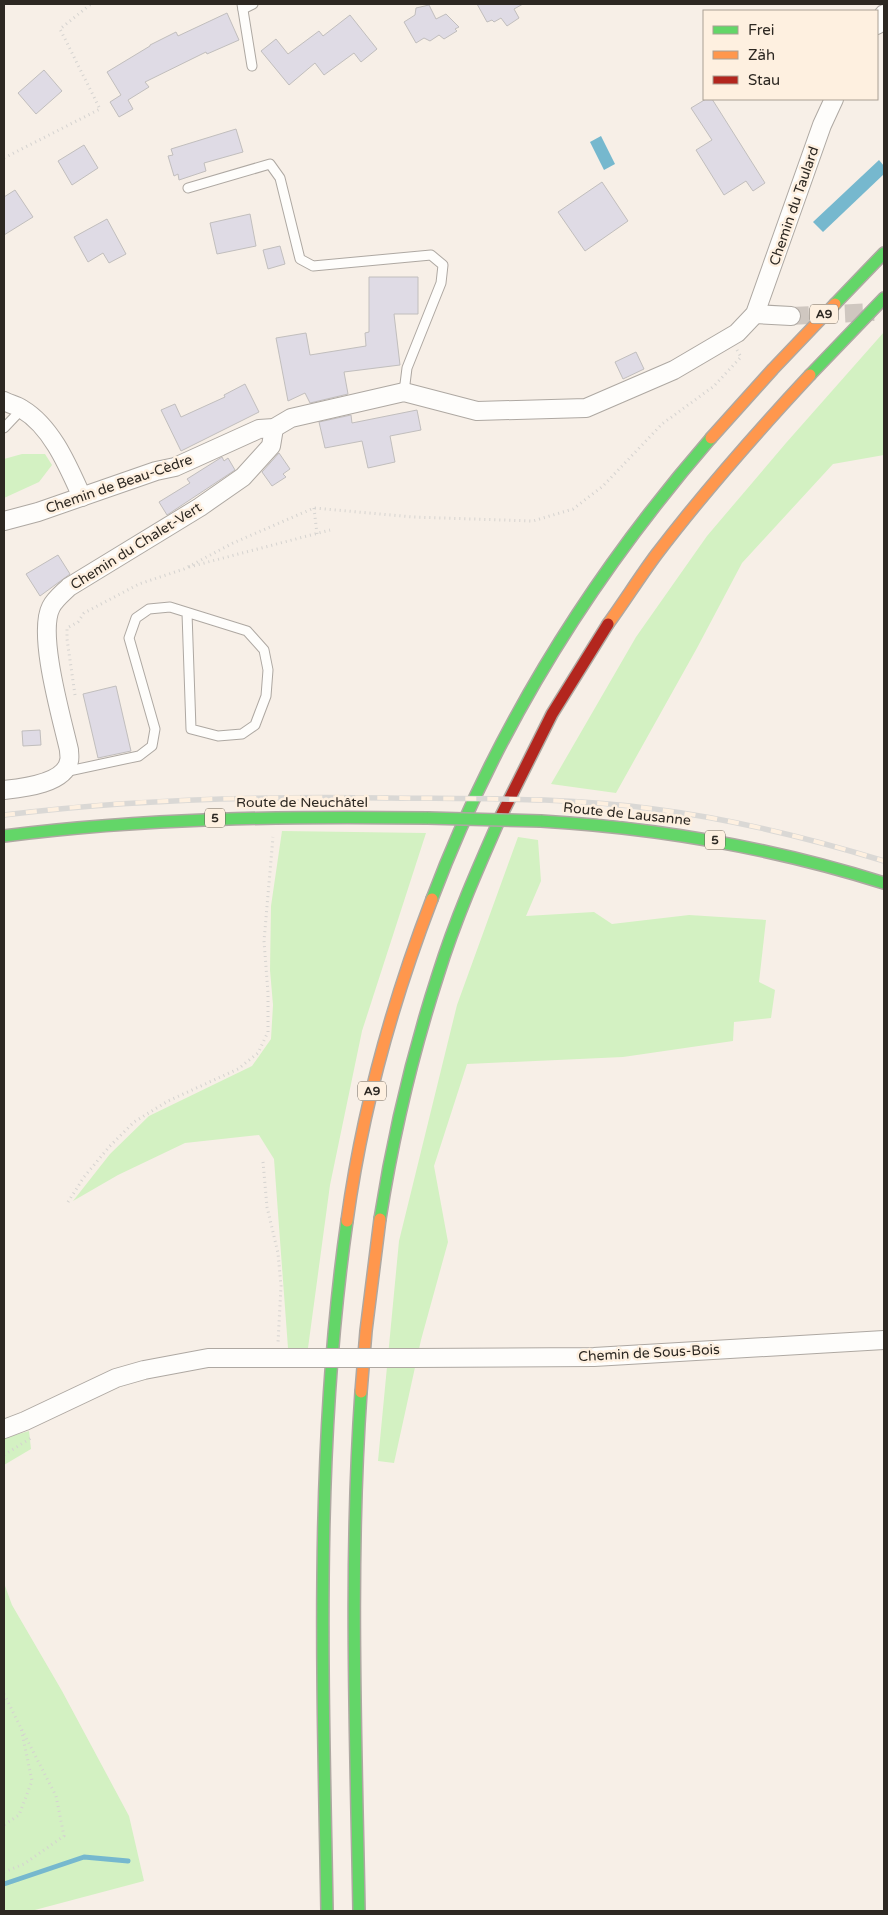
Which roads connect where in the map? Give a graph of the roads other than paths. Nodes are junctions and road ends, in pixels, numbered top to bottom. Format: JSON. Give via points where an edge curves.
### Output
{"nodes":[{"id":1,"x":253,"y":4,"type":"edge"},
{"id":2,"x":242,"y":6,"type":"edge"},
{"id":3,"x":252,"y":66,"type":"dead end"},
{"id":4,"x":834,"y":100,"type":"edge"},
{"id":5,"x":188,"y":188,"type":"dead end"},
{"id":6,"x":884,"y":253,"type":"edge"},
{"id":7,"x":884,"y":298,"type":"edge"},
{"id":8,"x":756,"y":314,"type":"junction"},
{"id":9,"x":791,"y":316,"type":"tunnel mouth"},
{"id":10,"x":404,"y":392,"type":"junction"},
{"id":11,"x":4,"y":401,"type":"edge"},
{"id":12,"x":22,"y":409,"type":"junction"},
{"id":13,"x":4,"y":428,"type":"edge"},
{"id":14,"x":274,"y":428,"type":"junction"},
{"id":15,"x":82,"y":497,"type":"junction"},
{"id":16,"x":4,"y":522,"type":"edge"},
{"id":17,"x":187,"y":613,"type":"junction"},
{"id":18,"x":64,"y":772,"type":"junction"},
{"id":19,"x":4,"y":790,"type":"edge"},
{"id":20,"x":541,"y":821,"type":"joint"},
{"id":21,"x":4,"y":836,"type":"edge"},
{"id":22,"x":884,"y":883,"type":"edge"},
{"id":23,"x":884,"y":1340,"type":"edge"},
{"id":24,"x":4,"y":1429,"type":"edge"},
{"id":25,"x":327,"y":1911,"type":"edge"},
{"id":26,"x":359,"y":1911,"type":"edge"}],
"edges":[{"from":1,"to":2,"type":"lane"},
{"from":2,"to":3,"type":"lane"},
{"from":4,"to":8,"type":"street","name":"Chemin du Taulard"},
{"from":5,"to":10,"type":"lane","via":[[270,164],[280,178],[300,258],[313,266],[431,255],[443,265],[441,283],[407,368]]},
{"from":6,"to":25,"type":"main road","number":"A9","via":[[701,449],[628,540],[574,618],[523,703],[480,786],[442,872],[409,960],[359,1144],[343,1241],[332,1346],[323,1545]]},
{"from":7,"to":26,"type":"main road","number":"A9","via":[[788,398],[725,470],[654,559],[602,634],[553,715],[510,797],[472,883],[440,970],[413,1059],[391,1150],[375,1245],[364,1347],[357,1451],[354,1640]]},
{"from":8,"to":9,"type":"street"},
{"from":8,"to":10,"type":"street","via":[[737,333],[674,370],[586,408],[477,411]]},
{"from":10,"to":14,"type":"street","name":"Chemin de Beau-Cèdre","via":[[291,418]]},
{"from":11,"to":12,"type":"street"},
{"from":12,"to":13,"type":"lane"},
{"from":12,"to":15,"type":"street","via":[[51,438]]},
{"from":14,"to":15,"type":"street","name":"Chemin de Beau-Cèdre","via":[[259,429],[175,467]]},
{"from":14,"to":18,"type":"street","name":"Chemin du Chalet-Vert","via":[[270,446],[243,477],[69,587],[50,608],[47,645],[69,750],[69,762]]},
{"from":15,"to":16,"type":"street","name":"Chemin de Beau-Cèdre"},
{"from":17,"to":17,"type":"lane","via":[[247,631],[264,650],[268,670],[266,696],[255,725],[242,734],[218,736],[191,729]]},
{"from":17,"to":18,"type":"lane","via":[[170,607],[149,608],[136,618],[129,638],[155,729],[152,746],[139,756]]},
{"from":18,"to":19,"type":"street","via":[[50,781]]},
{"from":20,"to":21,"type":"main road","name":"Route de Neuchâtel","number":"5","bridge":true,"via":[[275,816],[119,823]]},
{"from":20,"to":22,"type":"main road","name":"Route de Lausanne","number":"5","via":[[615,826],[726,841],[798,857]]},
{"from":23,"to":24,"type":"street","name":"Chemin de Sous-Bois","bridge":true,"via":[[594,1357],[208,1358],[116,1378]]}]}
